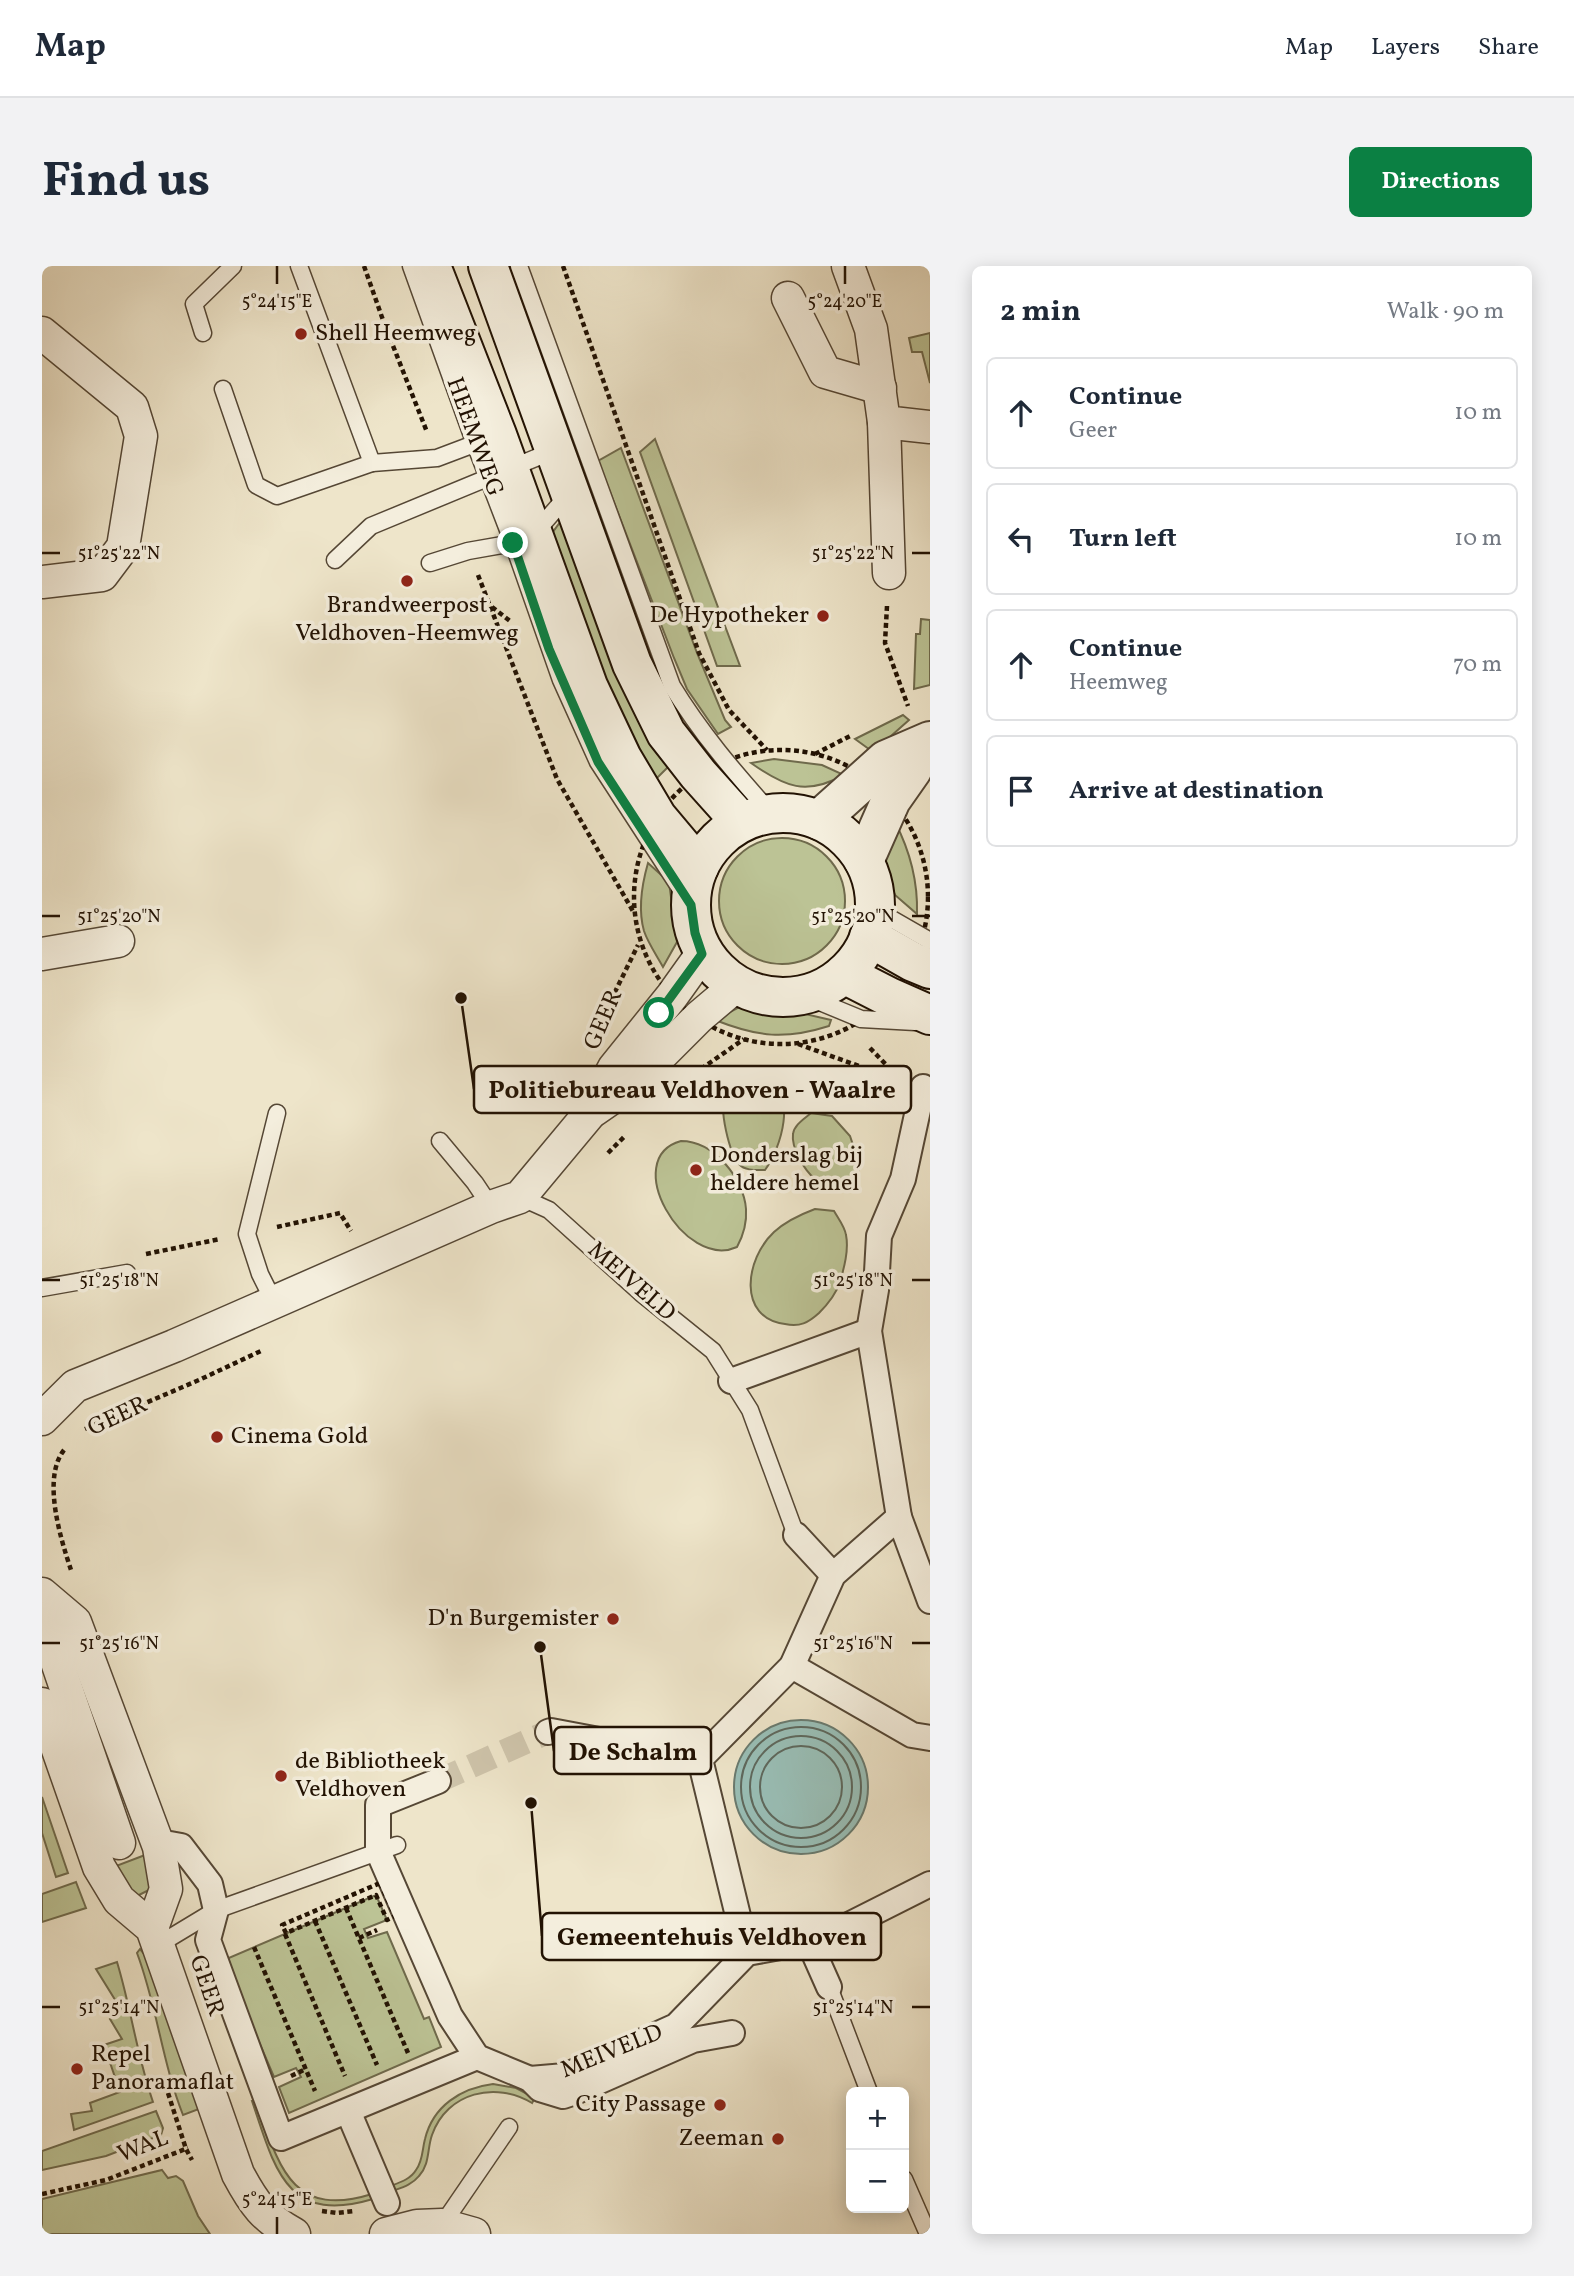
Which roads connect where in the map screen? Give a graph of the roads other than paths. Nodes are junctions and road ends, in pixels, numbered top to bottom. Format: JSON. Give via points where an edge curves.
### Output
{"nodes":[{"id":1,"x":233,"y":266,"type":"edge"},
{"id":2,"x":299,"y":266,"type":"edge"},
{"id":3,"x":411,"y":266,"type":"edge"},
{"id":4,"x":431,"y":266,"type":"edge"},
{"id":5,"x":488,"y":266,"type":"edge"},
{"id":6,"x":519,"y":266,"type":"edge"},
{"id":7,"x":848,"y":266,"type":"edge"},
{"id":8,"x":788,"y":298,"type":"dead end"},
{"id":9,"x":42,"y":332,"type":"edge"},
{"id":10,"x":203,"y":332,"type":"dead end"},
{"id":11,"x":880,"y":387,"type":"junction"},
{"id":12,"x":222,"y":390,"type":"dead end"},
{"id":13,"x":884,"y":422,"type":"junction"},
{"id":14,"x":930,"y":427,"type":"edge"},
{"id":15,"x":555,"y":450,"type":"junction"},
{"id":16,"x":492,"y":457,"type":"junction"},
{"id":17,"x":372,"y":463,"type":"junction"},
{"id":18,"x":570,"y":493,"type":"junction"},
{"id":19,"x":523,"y":539,"type":"junction"},
{"id":20,"x":335,"y":560,"type":"dead end"},
{"id":21,"x":430,"y":563,"type":"dead end"},
{"id":22,"x":889,"y":573,"type":"dead end"},
{"id":23,"x":42,"y":582,"type":"edge"},
{"id":24,"x":927,"y":743,"type":"edge"},
{"id":25,"x":756,"y":817,"type":"junction"},
{"id":26,"x":819,"y":820,"type":"junction"},
{"id":27,"x":864,"y":861,"type":"junction"},
{"id":28,"x":699,"y":867,"type":"junction"},
{"id":29,"x":691,"y":905,"type":"junction"},
{"id":30,"x":872,"y":924,"type":"junction"},
{"id":31,"x":118,"y":940,"type":"dead end"},
{"id":32,"x":930,"y":941,"type":"edge"},
{"id":33,"x":42,"y":954,"type":"edge"},
{"id":34,"x":702,"y":954,"type":"junction"},
{"id":35,"x":930,"y":969,"type":"edge"},
{"id":36,"x":844,"y":974,"type":"junction"},
{"id":37,"x":738,"y":984,"type":"junction"},
{"id":38,"x":803,"y":995,"type":"junction"},
{"id":39,"x":930,"y":1015,"type":"edge"},
{"id":40,"x":930,"y":1023,"type":"edge"},
{"id":41,"x":923,"y":1087,"type":"dead end"},
{"id":42,"x":276,"y":1113,"type":"dead end"},
{"id":43,"x":590,"y":1113,"type":"junction"},
{"id":44,"x":440,"y":1141,"type":"dead end"},
{"id":45,"x":505,"y":1202,"type":"junction"},
{"id":46,"x":127,"y":1273,"type":"dead end"},
{"id":47,"x":42,"y":1288,"type":"edge"},
{"id":48,"x":274,"y":1302,"type":"junction"},
{"id":49,"x":869,"y":1331,"type":"junction"},
{"id":50,"x":731,"y":1381,"type":"junction"},
{"id":51,"x":42,"y":1419,"type":"edge"},
{"id":52,"x":899,"y":1517,"type":"junction"},
{"id":53,"x":796,"y":1535,"type":"joint"},
{"id":54,"x":833,"y":1575,"type":"junction"},
{"id":55,"x":42,"y":1594,"type":"edge"},
{"id":56,"x":930,"y":1601,"type":"edge"},
{"id":57,"x":42,"y":1618,"type":"edge"},
{"id":58,"x":792,"y":1666,"type":"junction"},
{"id":59,"x":42,"y":1704,"type":"edge"},
{"id":60,"x":548,"y":1732,"type":"tunnel mouth"},
{"id":61,"x":930,"y":1738,"type":"edge"},
{"id":62,"x":700,"y":1759,"type":"junction"},
{"id":63,"x":438,"y":1781,"type":"tunnel mouth"},
{"id":64,"x":119,"y":1843,"type":"dead end"},
{"id":65,"x":170,"y":1844,"type":"dead end"},
{"id":66,"x":387,"y":1848,"type":"junction"},
{"id":67,"x":930,"y":1884,"type":"edge"},
{"id":68,"x":216,"y":1910,"type":"junction"},
{"id":69,"x":155,"y":1937,"type":"junction"},
{"id":70,"x":809,"y":1942,"type":"junction"},
{"id":71,"x":747,"y":1953,"type":"junction"},
{"id":72,"x":829,"y":1987,"type":"joint"},
{"id":73,"x":732,"y":2033,"type":"dead end"},
{"id":74,"x":477,"y":2057,"type":"junction"},
{"id":75,"x":530,"y":2079,"type":"junction"},
{"id":76,"x":867,"y":2087,"type":"edge"},
{"id":77,"x":348,"y":2111,"type":"junction"},
{"id":78,"x":509,"y":2127,"type":"dead end"},
{"id":79,"x":909,"y":2190,"type":"edge"},
{"id":80,"x":387,"y":2203,"type":"road end"},
{"id":81,"x":442,"y":2224,"type":"junction"},
{"id":82,"x":294,"y":2234,"type":"edge"},
{"id":83,"x":386,"y":2234,"type":"edge"},
{"id":84,"x":474,"y":2234,"type":"edge"},
{"id":85,"x":928,"y":2234,"type":"edge"}],
"edges":[{"from":1,"to":10,"type":"lane","via":[[194,304]]},
{"from":2,"to":17,"type":"lane"},
{"from":3,"to":16,"type":"lane","name":"HEEMWEG"},
{"from":4,"to":16,"type":"main road","name":"HEEMWEG"},
{"from":5,"to":15,"type":"main road"},
{"from":6,"to":25,"type":"lane","via":[[672,686]]},
{"from":7,"to":11,"type":"street","via":[[872,329]]},
{"from":8,"to":11,"type":"street","via":[[825,372]]},
{"from":9,"to":23,"type":"street","via":[[132,407],[141,436],[124,547],[102,575]]},
{"from":11,"to":13,"type":"street"},
{"from":12,"to":17,"type":"lane","via":[[256,485],[277,496]]},
{"from":13,"to":14,"type":"street"},
{"from":13,"to":22,"type":"street"},
{"from":15,"to":16,"type":"lane"},
{"from":15,"to":18,"type":"main road"},
{"from":16,"to":17,"type":"lane"},
{"from":16,"to":19,"type":"main road","name":"HEEMWEG"},
{"from":16,"to":20,"type":"lane","via":[[372,526]]},
{"from":18,"to":19,"type":"lane"},
{"from":18,"to":25,"type":"main road","via":[[632,664],[666,733],[698,774]]},
{"from":19,"to":21,"type":"lane"},
{"from":19,"to":28,"type":"main road","name":"HEEMWEG","via":[[622,758],[657,817]]},
{"from":19,"to":29,"type":"lane","name":"HEEMWEG","via":[[549,649],[598,762]]},
{"from":24,"to":26,"type":"main road","via":[[886,760]]},
{"from":24,"to":27,"type":"main road","via":[[891,800]]},
{"from":25,"to":26,"type":"main road","via":[[799,814]]},
{"from":25,"to":28,"type":"main road","via":[[716,840]]},
{"from":26,"to":27,"type":"main road","via":[[850,840]]},
{"from":27,"to":30,"type":"main road","via":[[873,884]]},
{"from":28,"to":29,"type":"main road"},
{"from":29,"to":34,"type":"main road"},
{"from":30,"to":32,"type":"lane"},
{"from":30,"to":35,"type":"main road","via":[[913,962]]},
{"from":30,"to":36,"type":"main road","via":[[859,957]]},
{"from":31,"to":33,"type":"street"},
{"from":34,"to":37,"type":"main road"},
{"from":34,"to":43,"type":"street","name":"GEER","via":[[614,1068]]},
{"from":36,"to":38,"type":"main road","via":[[819,991]]},
{"from":36,"to":39,"type":"main road"},
{"from":37,"to":38,"type":"main road","via":[[755,992]]},
{"from":37,"to":43,"type":"street","name":"GEER","via":[[633,1083]]},
{"from":38,"to":40,"type":"lane","via":[[861,1019]]},
{"from":41,"to":49,"type":"street","via":[[903,1179],[879,1236]]},
{"from":42,"to":48,"type":"lane","via":[[247,1234]]},
{"from":43,"to":45,"type":"street","name":"GEER"},
{"from":44,"to":45,"type":"lane","via":[[475,1183]]},
{"from":45,"to":48,"type":"street","name":"GEER"},
{"from":45,"to":50,"type":"lane","name":"MEIVELD","via":[[549,1210],[713,1352]]},
{"from":46,"to":47,"type":"lane"},
{"from":48,"to":51,"type":"street","name":"GEER","via":[[75,1385]]},
{"from":49,"to":50,"type":"street"},
{"from":49,"to":52,"type":"street"},
{"from":50,"to":53,"type":"lane","name":"MEIVELD","via":[[750,1410]]},
{"from":52,"to":54,"type":"street"},
{"from":52,"to":56,"type":"street"},
{"from":53,"to":54,"type":"street","name":"MEIVELD"},
{"from":54,"to":58,"type":"street"},
{"from":55,"to":69,"type":"street","via":[[75,1622],[159,1847],[166,1889]]},
{"from":57,"to":64,"type":"street"},
{"from":58,"to":61,"type":"street","via":[[912,1735]]},
{"from":58,"to":62,"type":"street"},
{"from":59,"to":69,"type":"street","via":[[99,1867],[119,1900]]},
{"from":60,"to":62,"type":"street"},
{"from":62,"to":71,"type":"street"},
{"from":63,"to":66,"type":"street","via":[[378,1805]]},
{"from":65,"to":68,"type":"street","via":[[181,1846],[210,1884]]},
{"from":66,"to":68,"type":"lane"},
{"from":66,"to":74,"type":"street","via":[[450,2016]]},
{"from":67,"to":70,"type":"street"},
{"from":68,"to":69,"type":"lane"},
{"from":68,"to":77,"type":"street","via":[[208,1940],[281,2138]]},
{"from":69,"to":82,"type":"street","name":"GEER","via":[[238,2174],[272,2222]]},
{"from":70,"to":71,"type":"street"},
{"from":70,"to":72,"type":"street"},
{"from":71,"to":75,"type":"street","name":"MEIVELD","via":[[676,2026],[565,2076]]},
{"from":72,"to":76,"type":"lane"},
{"from":73,"to":75,"type":"street","via":[[694,2040],[563,2096],[540,2089]]},
{"from":74,"to":75,"type":"street"},
{"from":74,"to":77,"type":"street"},
{"from":77,"to":80,"type":"street"},
{"from":78,"to":81,"type":"lane"},
{"from":79,"to":85,"type":"lane"},
{"from":81,"to":83,"type":"street"},
{"from":81,"to":84,"type":"street"}]}
